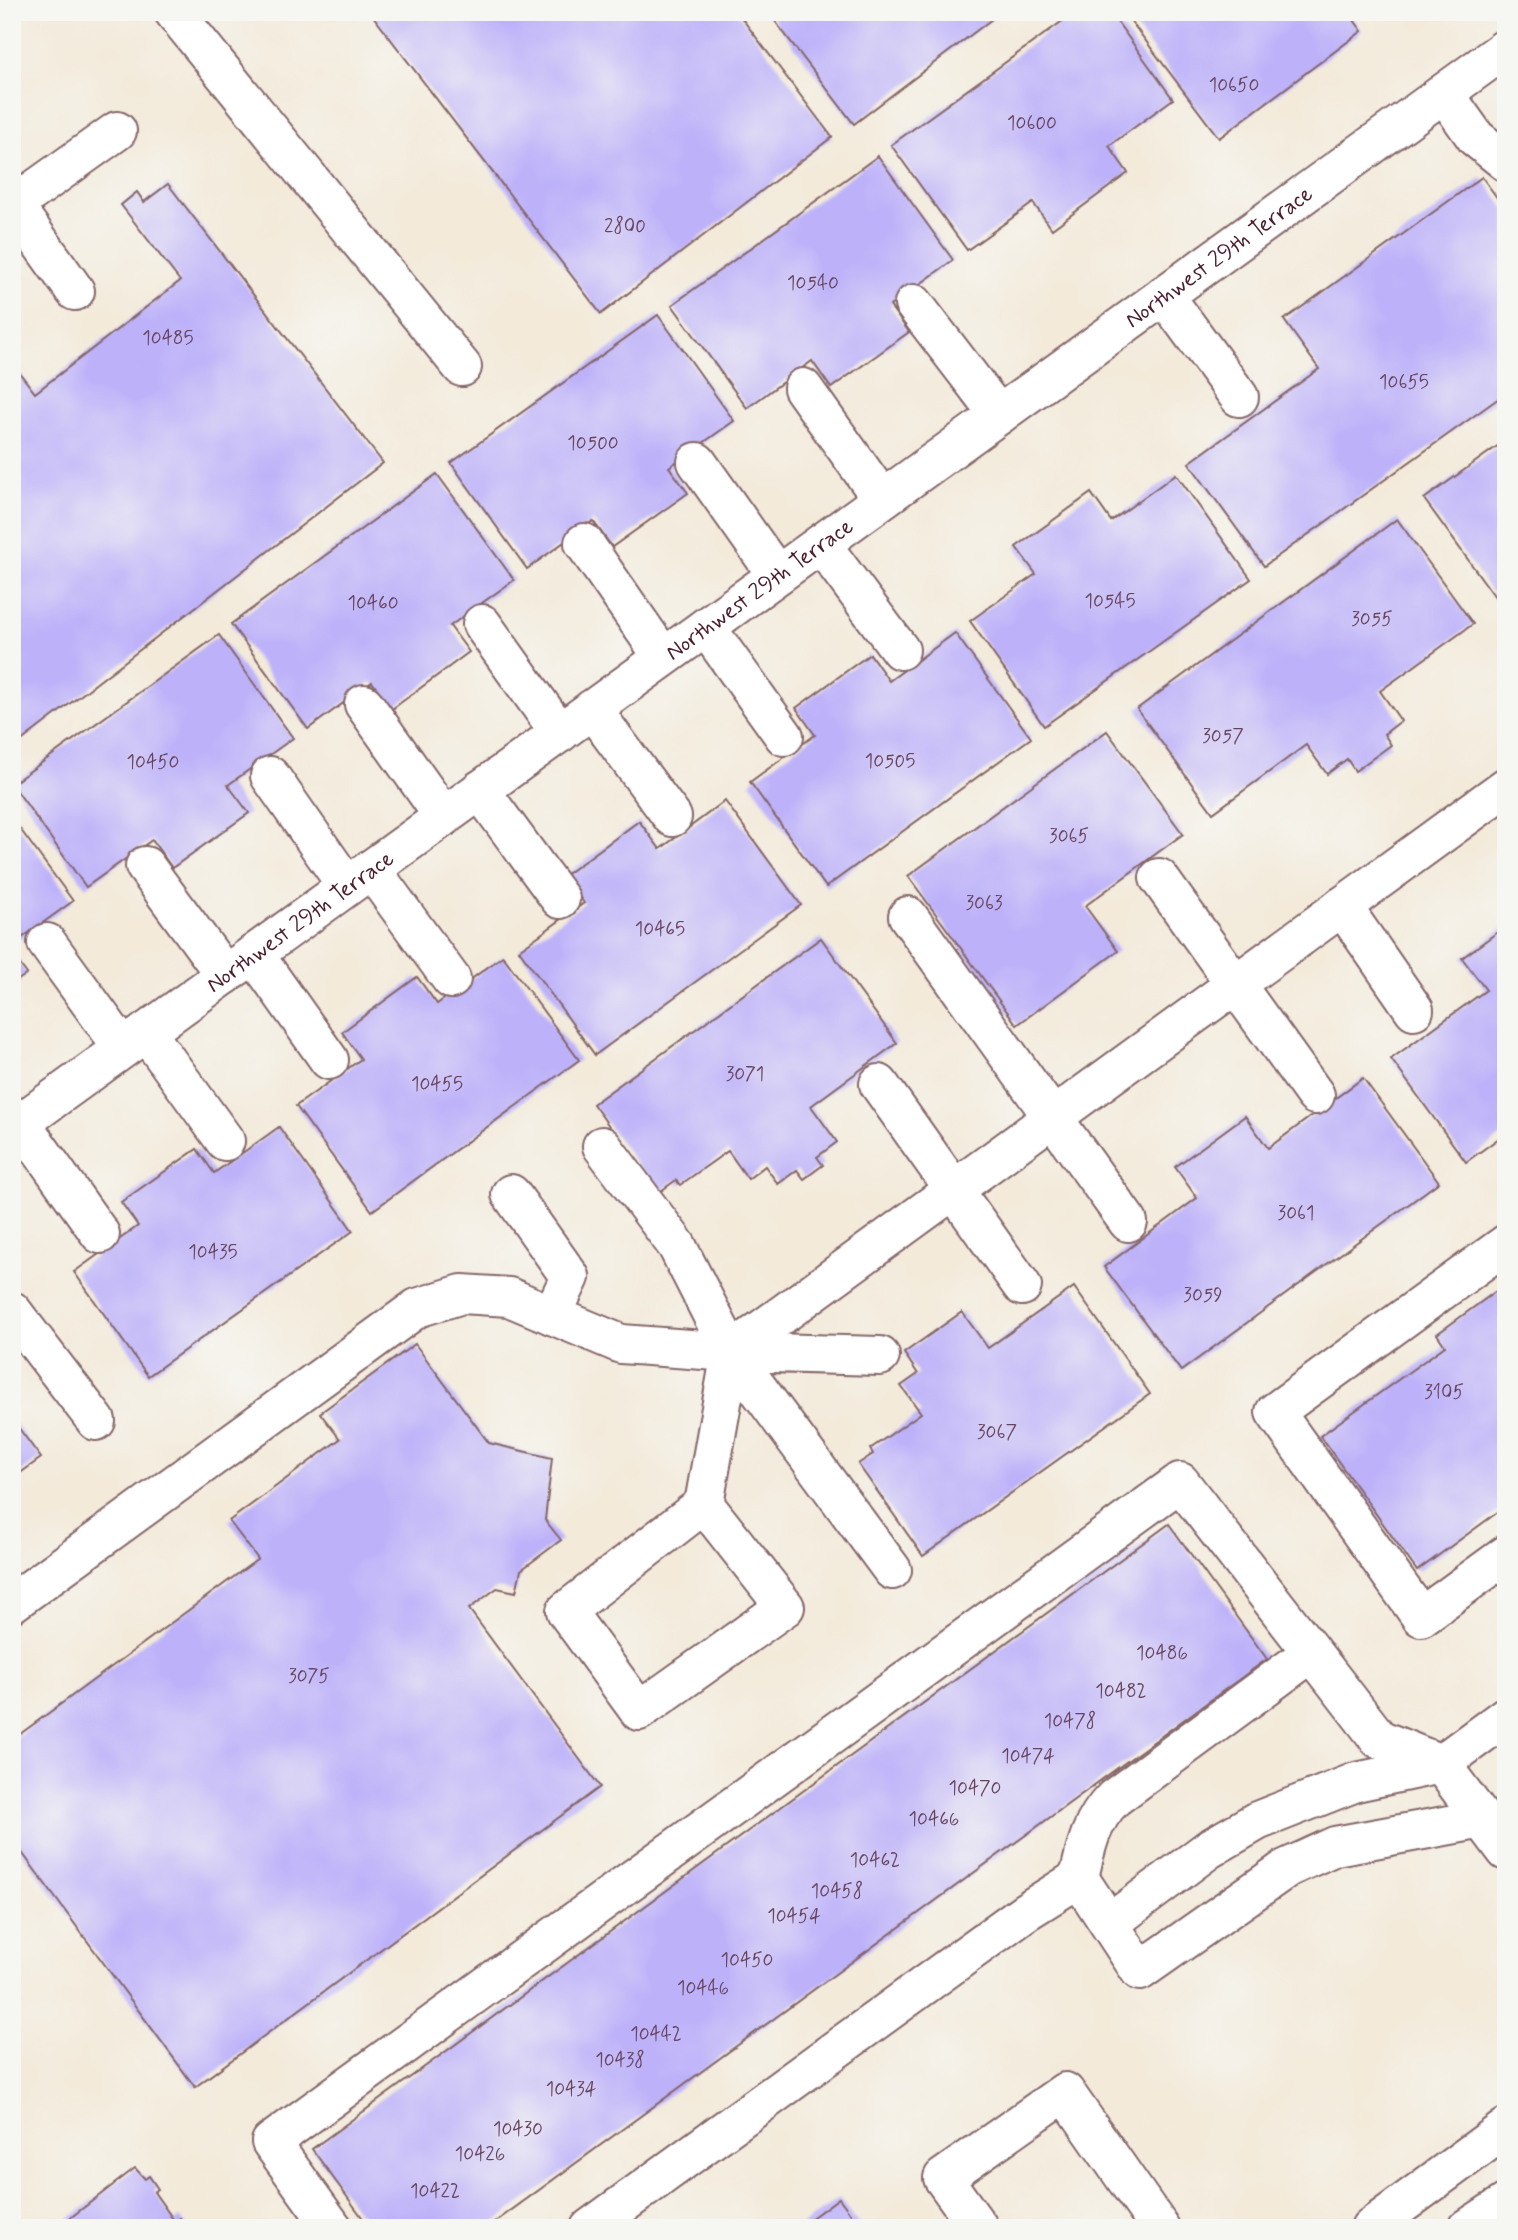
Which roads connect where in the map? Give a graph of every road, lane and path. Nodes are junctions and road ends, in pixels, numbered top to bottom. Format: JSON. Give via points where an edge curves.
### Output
{"nodes":[{"id":1,"x":174,"y":12,"type":"edge"},
{"id":2,"x":1506,"y":48,"type":"edge"},
{"id":3,"x":1444,"y":93,"type":"junction"},
{"id":4,"x":117,"y":131,"type":"dead end"},
{"id":5,"x":1506,"y":162,"type":"edge"},
{"id":6,"x":13,"y":205,"type":"edge"},
{"id":7,"x":75,"y":291,"type":"dead end"},
{"id":8,"x":1164,"y":295,"type":"junction"},
{"id":9,"x":914,"y":303,"type":"dead end"},
{"id":10,"x":462,"y":367,"type":"dead end"},
{"id":11,"x":803,"y":388,"type":"dead end"},
{"id":12,"x":1239,"y":397,"type":"dead end"},
{"id":13,"x":999,"y":415,"type":"junction"},
{"id":14,"x":697,"y":462,"type":"dead end"},
{"id":15,"x":882,"y":499,"type":"junction"},
{"id":16,"x":584,"y":543,"type":"dead end"},
{"id":17,"x":821,"y":544,"type":"junction"},
{"id":18,"x":777,"y":575,"type":"junction"},
{"id":19,"x":482,"y":624,"type":"dead end"},
{"id":20,"x":706,"y":627,"type":"junction"},
{"id":21,"x":900,"y":650,"type":"dead end"},
{"id":22,"x":663,"y":657,"type":"junction"},
{"id":23,"x":364,"y":704,"type":"dead end"},
{"id":24,"x":592,"y":709,"type":"junction"},
{"id":25,"x":559,"y":733,"type":"junction"},
{"id":26,"x":784,"y":736,"type":"dead end"},
{"id":27,"x":270,"y":776,"type":"dead end"},
{"id":28,"x":1506,"y":787,"type":"edge"},
{"id":29,"x":480,"y":790,"type":"junction"},
{"id":30,"x":444,"y":817,"type":"junction"},
{"id":31,"x":672,"y":817,"type":"dead end"},
{"id":32,"x":145,"y":866,"type":"dead end"},
{"id":33,"x":359,"y":878,"type":"junction"},
{"id":34,"x":1159,"y":878,"type":"dead end"},
{"id":35,"x":560,"y":899,"type":"dead end"},
{"id":36,"x":1342,"y":906,"type":"junction"},
{"id":37,"x":908,"y":916,"type":"dead end"},
{"id":38,"x":47,"y":943,"type":"dead end"},
{"id":39,"x":239,"y":964,"type":"junction"},
{"id":40,"x":451,"y":979,"type":"dead end"},
{"id":41,"x":1235,"y":985,"type":"junction"},
{"id":42,"x":1414,"y":1010,"type":"dead end"},
{"id":43,"x":134,"y":1040,"type":"junction"},
{"id":44,"x":329,"y":1060,"type":"dead end"},
{"id":45,"x":879,"y":1084,"type":"dead end"},
{"id":46,"x":1315,"y":1095,"type":"dead end"},
{"id":47,"x":1051,"y":1118,"type":"junction"},
{"id":48,"x":16,"y":1126,"type":"edge"},
{"id":49,"x":225,"y":1140,"type":"dead end"},
{"id":50,"x":602,"y":1146,"type":"dead end"},
{"id":51,"x":953,"y":1191,"type":"junction"},
{"id":52,"x":511,"y":1194,"type":"dead end"},
{"id":53,"x":1128,"y":1222,"type":"dead end"},
{"id":54,"x":100,"y":1234,"type":"dead end"},
{"id":55,"x":1506,"y":1244,"type":"edge"},
{"id":56,"x":1022,"y":1286,"type":"dead end"},
{"id":57,"x":12,"y":1311,"type":"edge"},
{"id":58,"x":552,"y":1315,"type":"junction"},
{"id":59,"x":731,"y":1352,"type":"junction"},
{"id":60,"x":880,"y":1356,"type":"dead end"},
{"id":61,"x":96,"y":1421,"type":"dead end"},
{"id":62,"x":704,"y":1504,"type":"junction"},
{"id":63,"x":1506,"y":1555,"type":"edge"},
{"id":64,"x":892,"y":1570,"type":"dead end"},
{"id":65,"x":12,"y":1604,"type":"edge"},
{"id":66,"x":1311,"y":1653,"type":"junction"},
{"id":67,"x":1506,"y":1716,"type":"edge"},
{"id":68,"x":1441,"y":1764,"type":"junction"},
{"id":69,"x":1483,"y":1819,"type":"junction"},
{"id":70,"x":1506,"y":1851,"type":"edge"},
{"id":71,"x":1079,"y":1878,"type":"junction"},
{"id":72,"x":1110,"y":1923,"type":"junction"},
{"id":73,"x":1506,"y":2128,"type":"edge"},
{"id":74,"x":1506,"y":2203,"type":"edge"},
{"id":75,"x":333,"y":2228,"type":"edge"},
{"id":76,"x":590,"y":2228,"type":"edge"},
{"id":77,"x":979,"y":2228,"type":"edge"},
{"id":78,"x":1160,"y":2228,"type":"edge"},
{"id":79,"x":1370,"y":2228,"type":"edge"},
{"id":80,"x":1468,"y":2228,"type":"edge"}],
"edges":[{"from":1,"to":10,"type":"street"},
{"from":2,"to":3,"type":"street","name":"Northwest 29th Terrace"},
{"from":3,"to":5,"type":"street","via":[[1476,138]]},
{"from":3,"to":8,"type":"street","name":"Northwest 29th Terrace"},
{"from":4,"to":6,"type":"street"},
{"from":6,"to":7,"type":"street"},
{"from":8,"to":12,"type":"street"},
{"from":8,"to":13,"type":"street","name":"Northwest 29th Terrace"},
{"from":9,"to":13,"type":"street"},
{"from":11,"to":15,"type":"street"},
{"from":13,"to":15,"type":"street","name":"Northwest 29th Terrace"},
{"from":14,"to":18,"type":"street"},
{"from":15,"to":17,"type":"street","name":"Northwest 29th Terrace"},
{"from":16,"to":22,"type":"street"},
{"from":17,"to":18,"type":"street","name":"Northwest 29th Terrace"},
{"from":17,"to":21,"type":"street"},
{"from":18,"to":20,"type":"street","name":"Northwest 29th Terrace"},
{"from":19,"to":25,"type":"street"},
{"from":20,"to":22,"type":"street","name":"Northwest 29th Terrace"},
{"from":20,"to":26,"type":"street"},
{"from":22,"to":24,"type":"street","name":"Northwest 29th Terrace"},
{"from":23,"to":30,"type":"street"},
{"from":24,"to":25,"type":"street","name":"Northwest 29th Terrace"},
{"from":24,"to":31,"type":"street"},
{"from":25,"to":29,"type":"street","name":"Northwest 29th Terrace"},
{"from":27,"to":33,"type":"street"},
{"from":28,"to":36,"type":"street"},
{"from":29,"to":30,"type":"street","name":"Northwest 29th Terrace"},
{"from":29,"to":35,"type":"street"},
{"from":30,"to":33,"type":"street","name":"Northwest 29th Terrace"},
{"from":32,"to":39,"type":"street"},
{"from":33,"to":39,"type":"street","name":"Northwest 29th Terrace"},
{"from":33,"to":40,"type":"street"},
{"from":34,"to":41,"type":"street"},
{"from":36,"to":41,"type":"street"},
{"from":36,"to":42,"type":"street"},
{"from":37,"to":47,"type":"street"},
{"from":38,"to":43,"type":"street"},
{"from":39,"to":43,"type":"street","name":"Northwest 29th Terrace"},
{"from":39,"to":44,"type":"street"},
{"from":41,"to":46,"type":"street"},
{"from":41,"to":47,"type":"street"},
{"from":43,"to":48,"type":"street","name":"Northwest 29th Terrace"},
{"from":43,"to":49,"type":"street"},
{"from":45,"to":51,"type":"street"},
{"from":47,"to":51,"type":"street"},
{"from":47,"to":53,"type":"street"},
{"from":48,"to":54,"type":"street"},
{"from":50,"to":59,"type":"street","via":[[677,1246]]},
{"from":51,"to":56,"type":"street"},
{"from":51,"to":59,"type":"street"},
{"from":52,"to":58,"type":"street","via":[[570,1277]]},
{"from":55,"to":63,"type":"street","via":[[1275,1412],[1421,1617]]},
{"from":57,"to":61,"type":"street"},
{"from":58,"to":59,"type":"street","via":[[621,1344]]},
{"from":58,"to":65,"type":"street","via":[[509,1297],[462,1294],[417,1308]]},
{"from":59,"to":60,"type":"street"},
{"from":59,"to":62,"type":"street"},
{"from":59,"to":64,"type":"street"},
{"from":62,"to":62,"type":"street","via":[[566,1611],[639,1711],[785,1607]]},
{"from":66,"to":68,"type":"street","via":[[1379,1739]]},
{"from":66,"to":71,"type":"street","via":[[1114,1798],[1087,1837]]},
{"from":66,"to":75,"type":"street","via":[[1180,1482],[271,2142]]},
{"from":67,"to":68,"type":"street"},
{"from":68,"to":69,"type":"street"},
{"from":68,"to":72,"type":"street","via":[[1356,1782],[1257,1821],[1209,1849]]},
{"from":69,"to":70,"type":"street"},
{"from":69,"to":72,"type":"street","via":[[1316,1853],[1287,1868],[1140,1971]]},
{"from":71,"to":72,"type":"street"},
{"from":71,"to":76,"type":"street","via":[[1025,1912]]},
{"from":73,"to":79,"type":"street"},
{"from":74,"to":80,"type":"street"},
{"from":77,"to":78,"type":"street","via":[[943,2178],[1065,2092]]}]}
